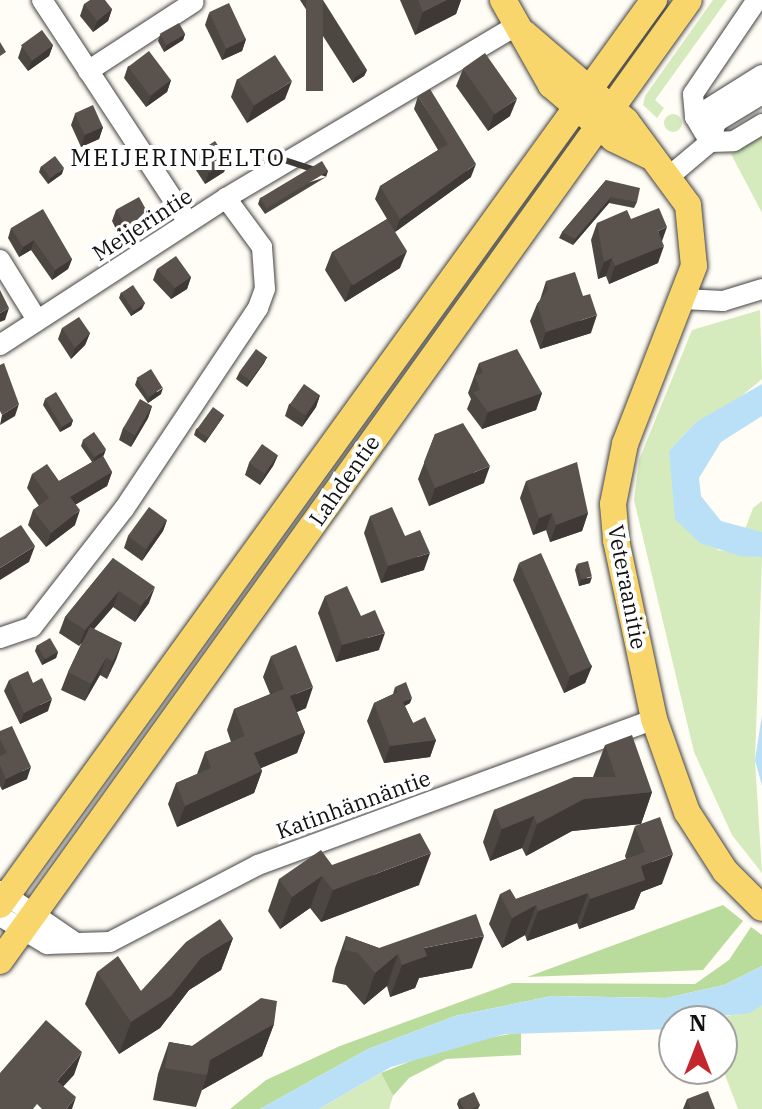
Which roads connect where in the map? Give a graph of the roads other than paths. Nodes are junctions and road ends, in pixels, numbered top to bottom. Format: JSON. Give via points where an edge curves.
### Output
{"nodes":[{"id":1,"x":42,"y":0,"type":"edge"},
{"id":2,"x":503,"y":0,"type":"edge"},
{"id":3,"x":654,"y":0,"type":"edge"},
{"id":4,"x":689,"y":0,"type":"edge"},
{"id":5,"x":757,"y":0,"type":"edge"},
{"id":6,"x":194,"y":2,"type":"dead end"},
{"id":7,"x":521,"y":28,"type":"junction"},
{"id":8,"x":88,"y":71,"type":"junction"},
{"id":9,"x":762,"y":75,"type":"edge"},
{"id":10,"x":762,"y":94,"type":"edge"},
{"id":11,"x":582,"y":98,"type":"junction"},
{"id":12,"x":605,"y":117,"type":"junction"},
{"id":13,"x":695,"y":117,"type":"junction"},
{"id":14,"x":762,"y":124,"type":"edge"},
{"id":15,"x":710,"y":142,"type":"junction"},
{"id":16,"x":665,"y":167,"type":"junction"},
{"id":17,"x":226,"y":198,"type":"junction"},
{"id":18,"x":188,"y":222,"type":"junction"},
{"id":19,"x":0,"y":260,"type":"edge"},
{"id":20,"x":762,"y":289,"type":"edge"},
{"id":21,"x":683,"y":299,"type":"junction"},
{"id":22,"x":37,"y":320,"type":"junction"},
{"id":23,"x":0,"y":345,"type":"edge"},
{"id":24,"x":0,"y":638,"type":"edge"},
{"id":25,"x":654,"y":719,"type":"junction"},
{"id":26,"x":2,"y":902,"type":"edge"},
{"id":27,"x":762,"y":908,"type":"edge"},
{"id":28,"x":31,"y":922,"type":"junction"},
{"id":29,"x":0,"y":961,"type":"edge"}],
"edges":[{"from":1,"to":8,"type":"street"},
{"from":2,"to":7,"type":"main road","name":"Veteraanitie"},
{"from":3,"to":11,"type":"main road","name":"Lahdentie"},
{"from":4,"to":12,"type":"main road","name":"Lahdentie"},
{"from":5,"to":13,"type":"street","via":[[693,94]]},
{"from":6,"to":8,"type":"street"},
{"from":7,"to":11,"type":"main road","name":"Veteraanitie","via":[[539,68]]},
{"from":7,"to":17,"type":"street","name":"Meijerintie"},
{"from":8,"to":18,"type":"street"},
{"from":9,"to":13,"type":"street"},
{"from":10,"to":15,"type":"street","via":[[716,122]]},
{"from":11,"to":12,"type":"main road","name":"Veteraanitie"},
{"from":11,"to":26,"type":"main road","name":"Lahdentie"},
{"from":12,"to":16,"type":"main road","name":"Veteraanitie"},
{"from":12,"to":28,"type":"main road","name":"Lahdentie"},
{"from":13,"to":15,"type":"street"},
{"from":14,"to":15,"type":"street","via":[[734,141]]},
{"from":15,"to":16,"type":"street"},
{"from":16,"to":21,"type":"main road","name":"Veteraanitie","via":[[688,205],[695,252]]},
{"from":17,"to":18,"type":"street","name":"Meijerintie"},
{"from":17,"to":24,"type":"street","via":[[262,247],[265,289],[258,308],[124,509],[32,627]]},
{"from":18,"to":22,"type":"street","name":"Meijerintie"},
{"from":19,"to":22,"type":"street"},
{"from":20,"to":21,"type":"street","via":[[723,301]]},
{"from":21,"to":25,"type":"main road","name":"Veteraanitie","via":[[625,444],[613,504]]},
{"from":22,"to":23,"type":"street","name":"Meijerintie"},
{"from":25,"to":27,"type":"main road","name":"Veteraanitie","via":[[694,825]]},
{"from":25,"to":28,"type":"street","name":"Katinhännäntie","via":[[248,869],[110,942],[76,943]]},
{"from":26,"to":28,"type":"street","name":"Katinhännäntie"},
{"from":28,"to":29,"type":"main road","name":"Lahdentie"}]}
